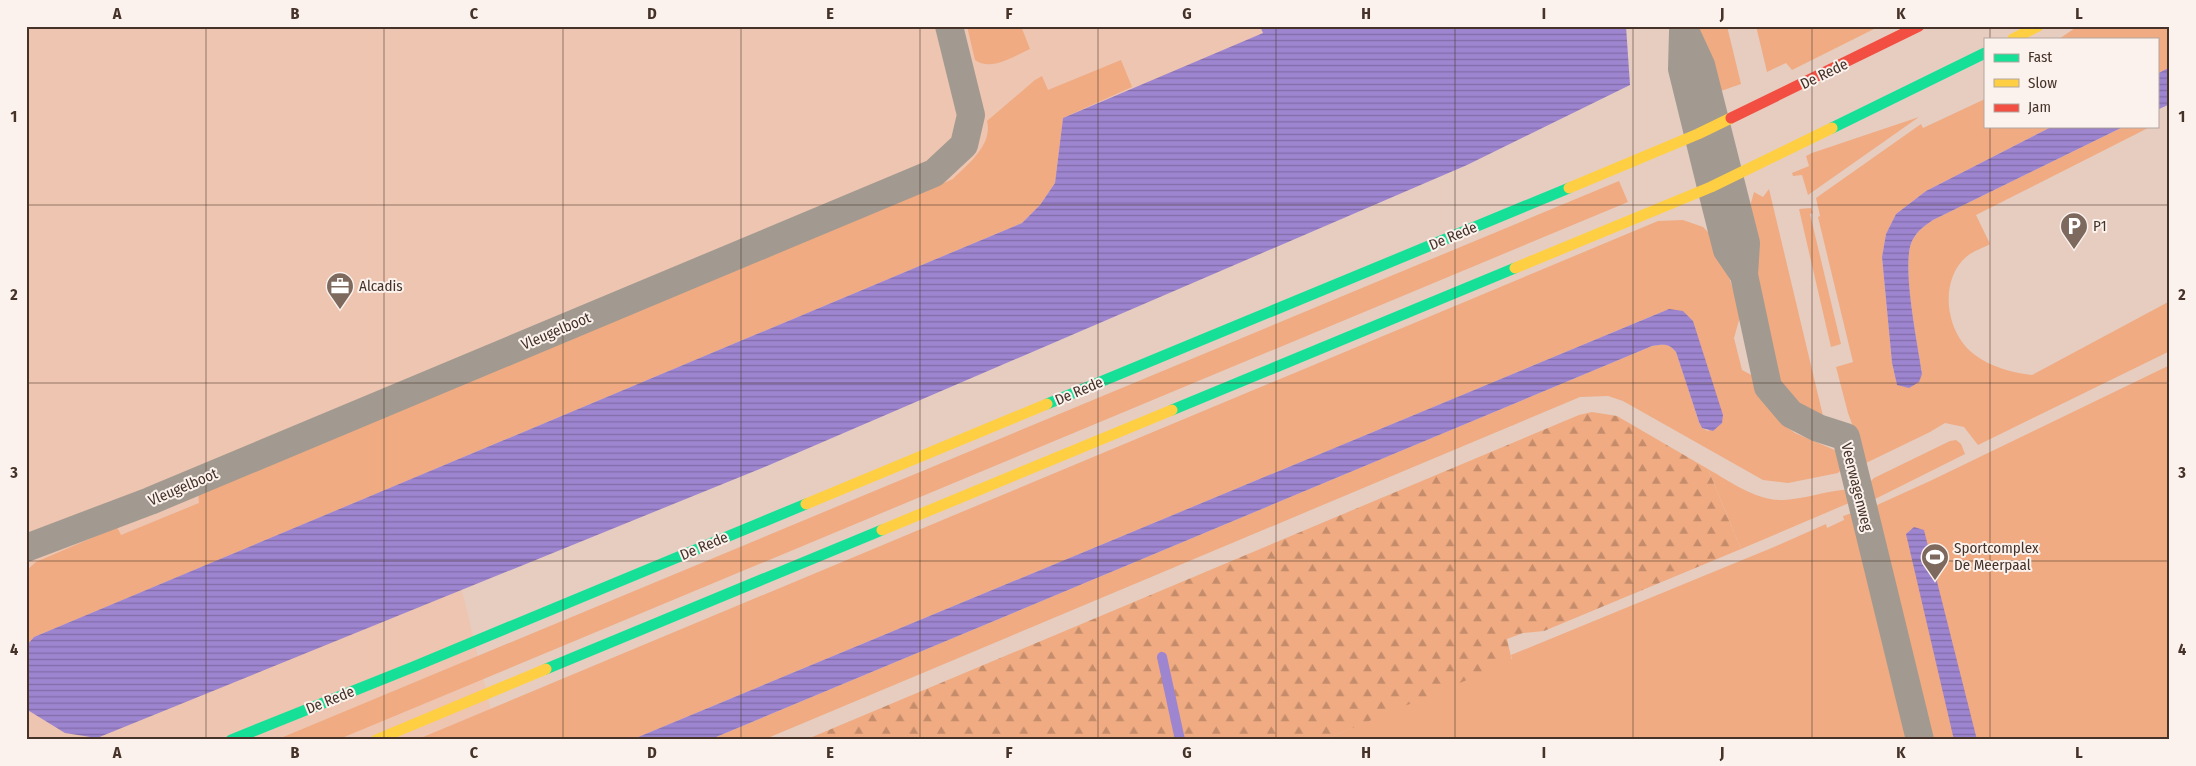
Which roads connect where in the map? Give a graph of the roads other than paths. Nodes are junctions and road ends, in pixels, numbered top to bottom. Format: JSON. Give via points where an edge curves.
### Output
{"nodes":[{"id":1,"x":949,"y":26,"type":"edge"},
{"id":2,"x":1919,"y":26,"type":"edge"},
{"id":3,"x":2038,"y":26,"type":"edge"},
{"id":4,"x":1683,"y":27,"type":"edge"},
{"id":5,"x":2014,"y":38,"type":"edge"},
{"id":6,"x":1984,"y":52,"type":"edge"},
{"id":7,"x":1707,"y":130,"type":"junction"},
{"id":8,"x":1720,"y":183,"type":"junction"},
{"id":9,"x":26,"y":548,"type":"edge"},
{"id":10,"x":231,"y":740,"type":"edge"},
{"id":11,"x":376,"y":740,"type":"edge"},
{"id":12,"x":1920,"y":740,"type":"edge"}],
"edges":[{"from":1,"to":9,"type":"street","name":"Vleugelboot","via":[[971,115],[964,145],[934,173],[150,501]]},
{"from":2,"to":7,"type":"main road","name":"De Rede"},
{"from":3,"to":5,"type":"main road"},
{"from":4,"to":7,"type":"street","name":"Veerwagenweg","via":[[1701,65]]},
{"from":6,"to":8,"type":"main road"},
{"from":7,"to":8,"type":"street","name":"Veerwagenweg"},
{"from":7,"to":10,"type":"main road","name":"De Rede","via":[[422,664]]},
{"from":8,"to":11,"type":"main road"},
{"from":8,"to":12,"type":"street","name":"Veerwagenweg","via":[[1727,250],[1744,275],[1768,387],[1790,414],[1818,428],[1846,436]]}]}
